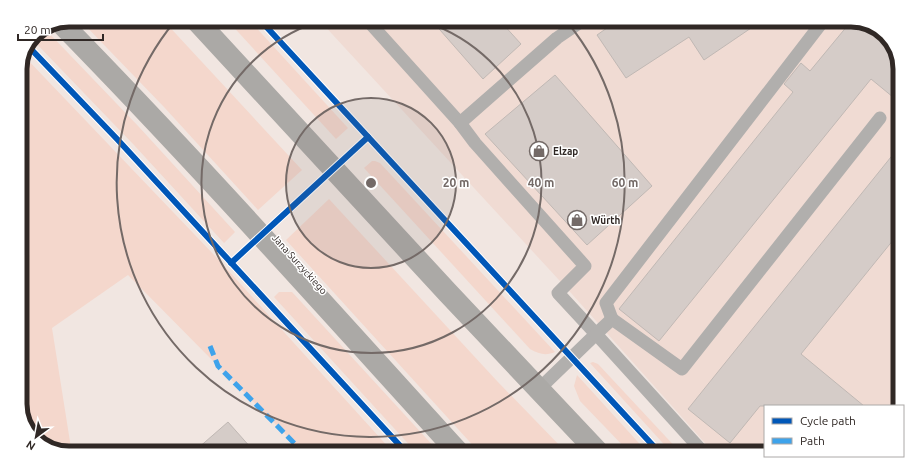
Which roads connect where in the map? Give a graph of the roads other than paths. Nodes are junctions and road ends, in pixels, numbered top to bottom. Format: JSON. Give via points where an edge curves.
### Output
{"nodes":[{"id":1,"x":65,"y":27,"type":"edge"},
{"id":2,"x":202,"y":27,"type":"edge"},
{"id":3,"x":374,"y":27,"type":"edge"},
{"id":4,"x":573,"y":27,"type":"edge"},
{"id":5,"x":818,"y":27,"type":"edge"},
{"id":6,"x":880,"y":118,"type":"dead end"},
{"id":7,"x":460,"y":123,"type":"junction"},
{"id":8,"x":612,"y":319,"type":"junction"},
{"id":9,"x":596,"y":334,"type":"junction"},
{"id":10,"x":538,"y":390,"type":"junction"},
{"id":11,"x":452,"y":446,"type":"edge"},
{"id":12,"x":592,"y":446,"type":"edge"},
{"id":13,"x":698,"y":446,"type":"edge"}],
"edges":[{"from":1,"to":11,"type":"main road","name":"Jana Surzyckiego","via":[[245,218]]},
{"from":2,"to":10,"type":"main road"},
{"from":3,"to":7,"type":"lane"},
{"from":4,"to":7,"type":"lane","via":[[557,38]]},
{"from":5,"to":8,"type":"lane","via":[[606,303]]},
{"from":6,"to":8,"type":"lane","via":[[682,369]]},
{"from":7,"to":9,"type":"lane","via":[[475,144],[585,266],[558,293]]},
{"from":8,"to":9,"type":"lane"},
{"from":9,"to":10,"type":"lane"},
{"from":9,"to":13,"type":"lane"},
{"from":10,"to":12,"type":"main road"}]}
